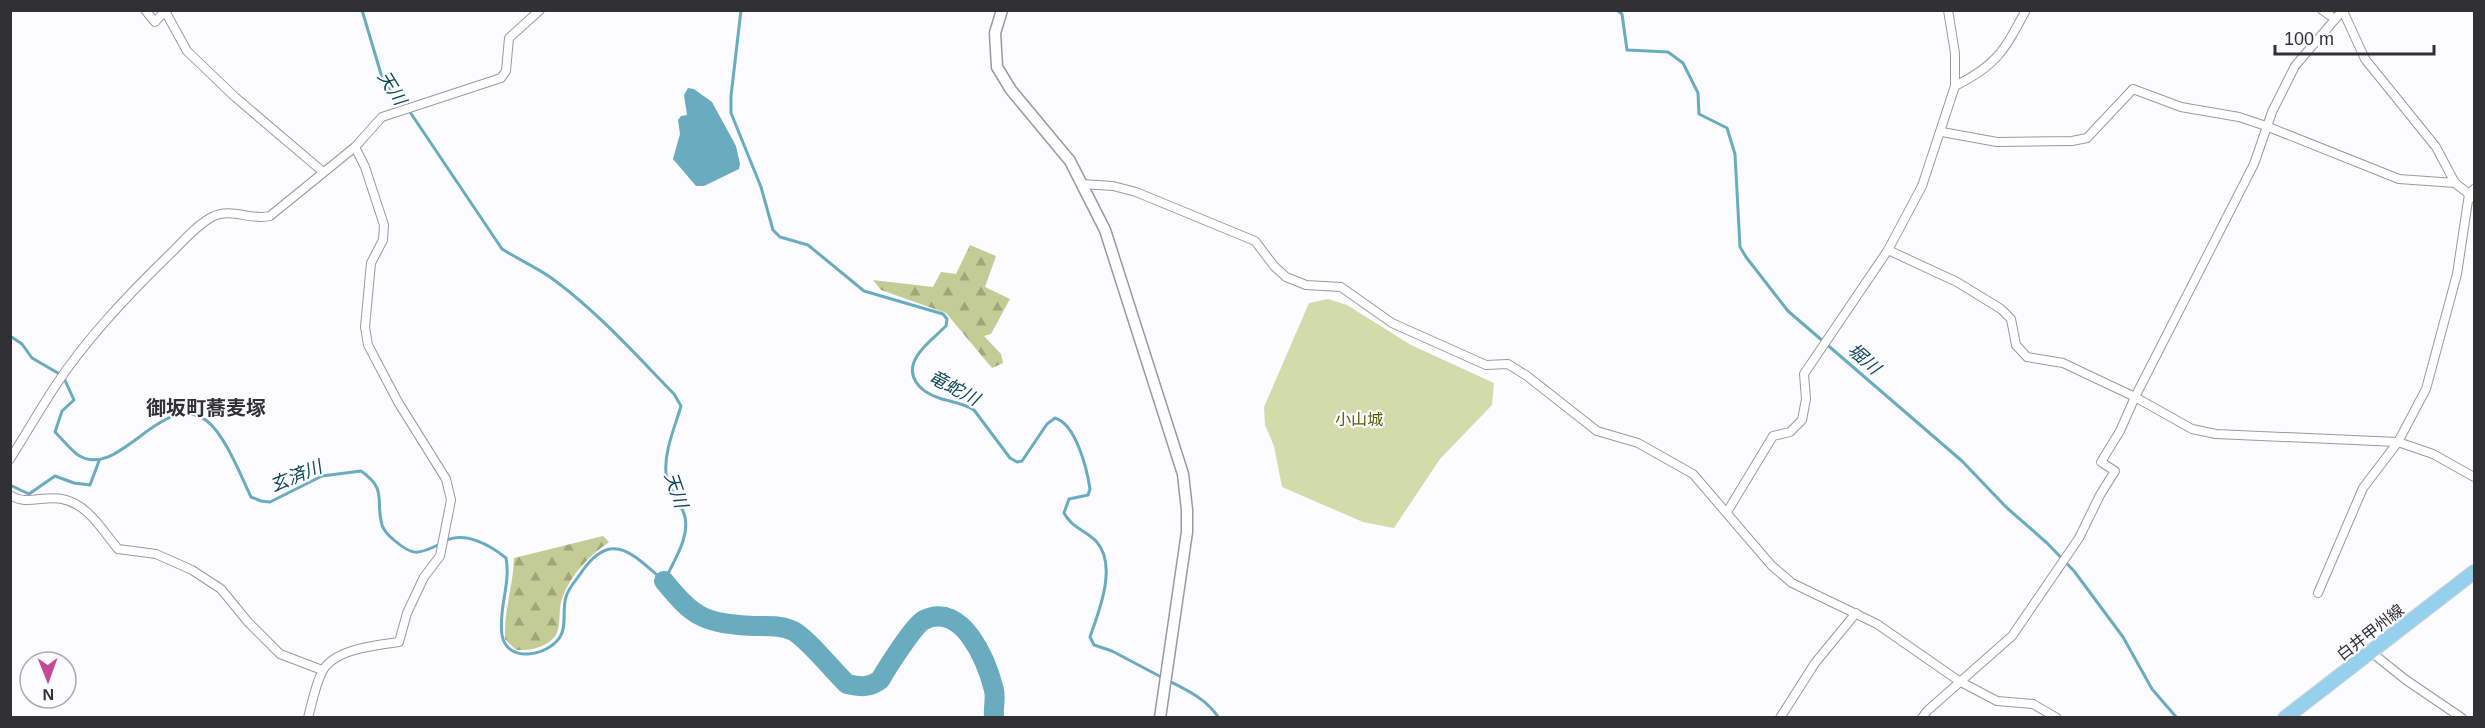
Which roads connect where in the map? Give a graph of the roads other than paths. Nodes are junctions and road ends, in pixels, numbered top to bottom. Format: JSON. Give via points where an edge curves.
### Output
{"nodes":[{"id":1,"x":145,"y":10,"type":"edge"},
{"id":2,"x":540,"y":10,"type":"edge"},
{"id":3,"x":1002,"y":10,"type":"edge"},
{"id":4,"x":1947,"y":10,"type":"edge"},
{"id":5,"x":2026,"y":10,"type":"edge"},
{"id":6,"x":2322,"y":10,"type":"edge"},
{"id":7,"x":2343,"y":11,"type":"edge"},
{"id":8,"x":2335,"y":19,"type":"junction"},
{"id":9,"x":1955,"y":86,"type":"junction"},
{"id":10,"x":2266,"y":126,"type":"junction"},
{"id":11,"x":1942,"y":132,"type":"junction"},
{"id":12,"x":355,"y":147,"type":"junction"},
{"id":13,"x":322,"y":171,"type":"junction"},
{"id":14,"x":1082,"y":183,"type":"junction"},
{"id":15,"x":2455,"y":183,"type":"junction"},
{"id":16,"x":2473,"y":196,"type":"edge"},
{"id":17,"x":1888,"y":250,"type":"junction"},
{"id":18,"x":2135,"y":397,"type":"junction"},
{"id":19,"x":2398,"y":442,"type":"junction"},
{"id":20,"x":10,"y":459,"type":"edge"},
{"id":21,"x":2475,"y":477,"type":"edge"},
{"id":22,"x":10,"y":495,"type":"edge"},
{"id":23,"x":1727,"y":512,"type":"junction"},
{"id":24,"x":2475,"y":572,"type":"edge"},
{"id":25,"x":2318,"y":593,"type":"dead end"},
{"id":26,"x":1856,"y":614,"type":"junction"},
{"id":27,"x":2371,"y":652,"type":"junction"},
{"id":28,"x":322,"y":670,"type":"junction"},
{"id":29,"x":1959,"y":681,"type":"junction"},
{"id":30,"x":308,"y":717,"type":"edge"},
{"id":31,"x":1160,"y":717,"type":"edge"},
{"id":32,"x":1780,"y":717,"type":"edge"},
{"id":33,"x":1922,"y":717,"type":"edge"},
{"id":34,"x":2057,"y":717,"type":"edge"},
{"id":35,"x":2285,"y":717,"type":"edge"},
{"id":36,"x":2462,"y":717,"type":"edge"}],
"edges":[{"from":1,"to":13,"type":"street","via":[[156,22],[165,11],[187,51]]},
{"from":2,"to":12,"type":"street","via":[[509,38],[506,72],[501,78],[382,117]]},
{"from":3,"to":14,"type":"street","via":[[995,33],[997,67],[1011,90],[1070,161]]},
{"from":4,"to":9,"type":"street","via":[[1955,53]]},
{"from":5,"to":9,"type":"street","via":[[2003,51],[1980,73]]},
{"from":6,"to":8,"type":"street"},
{"from":7,"to":8,"type":"street"},
{"from":7,"to":15,"type":"street","via":[[2365,59],[2436,147]]},
{"from":8,"to":10,"type":"street","via":[[2295,66]]},
{"from":9,"to":11,"type":"street"},
{"from":10,"to":11,"type":"street","via":[[2181,107],[2133,89],[2087,138],[1997,142]]},
{"from":10,"to":15,"type":"street","via":[[2399,179]]},
{"from":10,"to":18,"type":"street","via":[[2254,164]]},
{"from":11,"to":17,"type":"street","via":[[1922,186]]},
{"from":12,"to":13,"type":"street"},
{"from":12,"to":28,"type":"street","via":[[384,225],[383,240],[371,263],[365,327],[368,345],[446,479],[451,500],[440,556],[424,577],[399,642],[355,650]]},
{"from":13,"to":20,"type":"street","via":[[270,216],[259,219],[222,213],[211,218],[133,290],[58,381]]},
{"from":14,"to":23,"type":"street","via":[[1136,192],[1255,241],[1286,277],[1306,285],[1341,287],[1392,323],[1486,365],[1508,364],[1598,431],[1638,443],[1693,474]]},
{"from":14,"to":31,"type":"street","via":[[1108,239],[1183,474],[1187,532]]},
{"from":15,"to":16,"type":"street"},
{"from":16,"to":19,"type":"street","via":[[2457,274],[2426,388]]},
{"from":17,"to":18,"type":"street","via":[[1957,282],[2001,309],[2011,319],[2016,345],[2027,357],[2063,363]]},
{"from":17,"to":23,"type":"street","via":[[1804,374],[1806,399],[1802,420],[1790,432],[1773,436]]},
{"from":18,"to":19,"type":"street","via":[[2192,429],[2216,434]]},
{"from":18,"to":29,"type":"street","via":[[2102,462],[2115,471],[2065,559],[2012,636]]},
{"from":19,"to":21,"type":"street","via":[[2433,454]]},
{"from":19,"to":25,"type":"street","via":[[2364,488]]},
{"from":22,"to":28,"type":"street","via":[[18,501],[62,499],[85,508],[118,549],[156,554],[192,570],[221,589],[280,654]]},
{"from":23,"to":26,"type":"street","via":[[1772,566],[1792,583]]},
{"from":24,"to":27,"type":"main road","name":"白井甲州線"},
{"from":26,"to":29,"type":"street","via":[[1877,624]]},
{"from":26,"to":32,"type":"street","via":[[1815,663]]},
{"from":27,"to":35,"type":"main road","name":"白井甲州線"},
{"from":27,"to":36,"type":"street"},
{"from":28,"to":30,"type":"street"},
{"from":29,"to":33,"type":"street"},
{"from":29,"to":34,"type":"street","via":[[1997,701],[2033,704]]}]}
